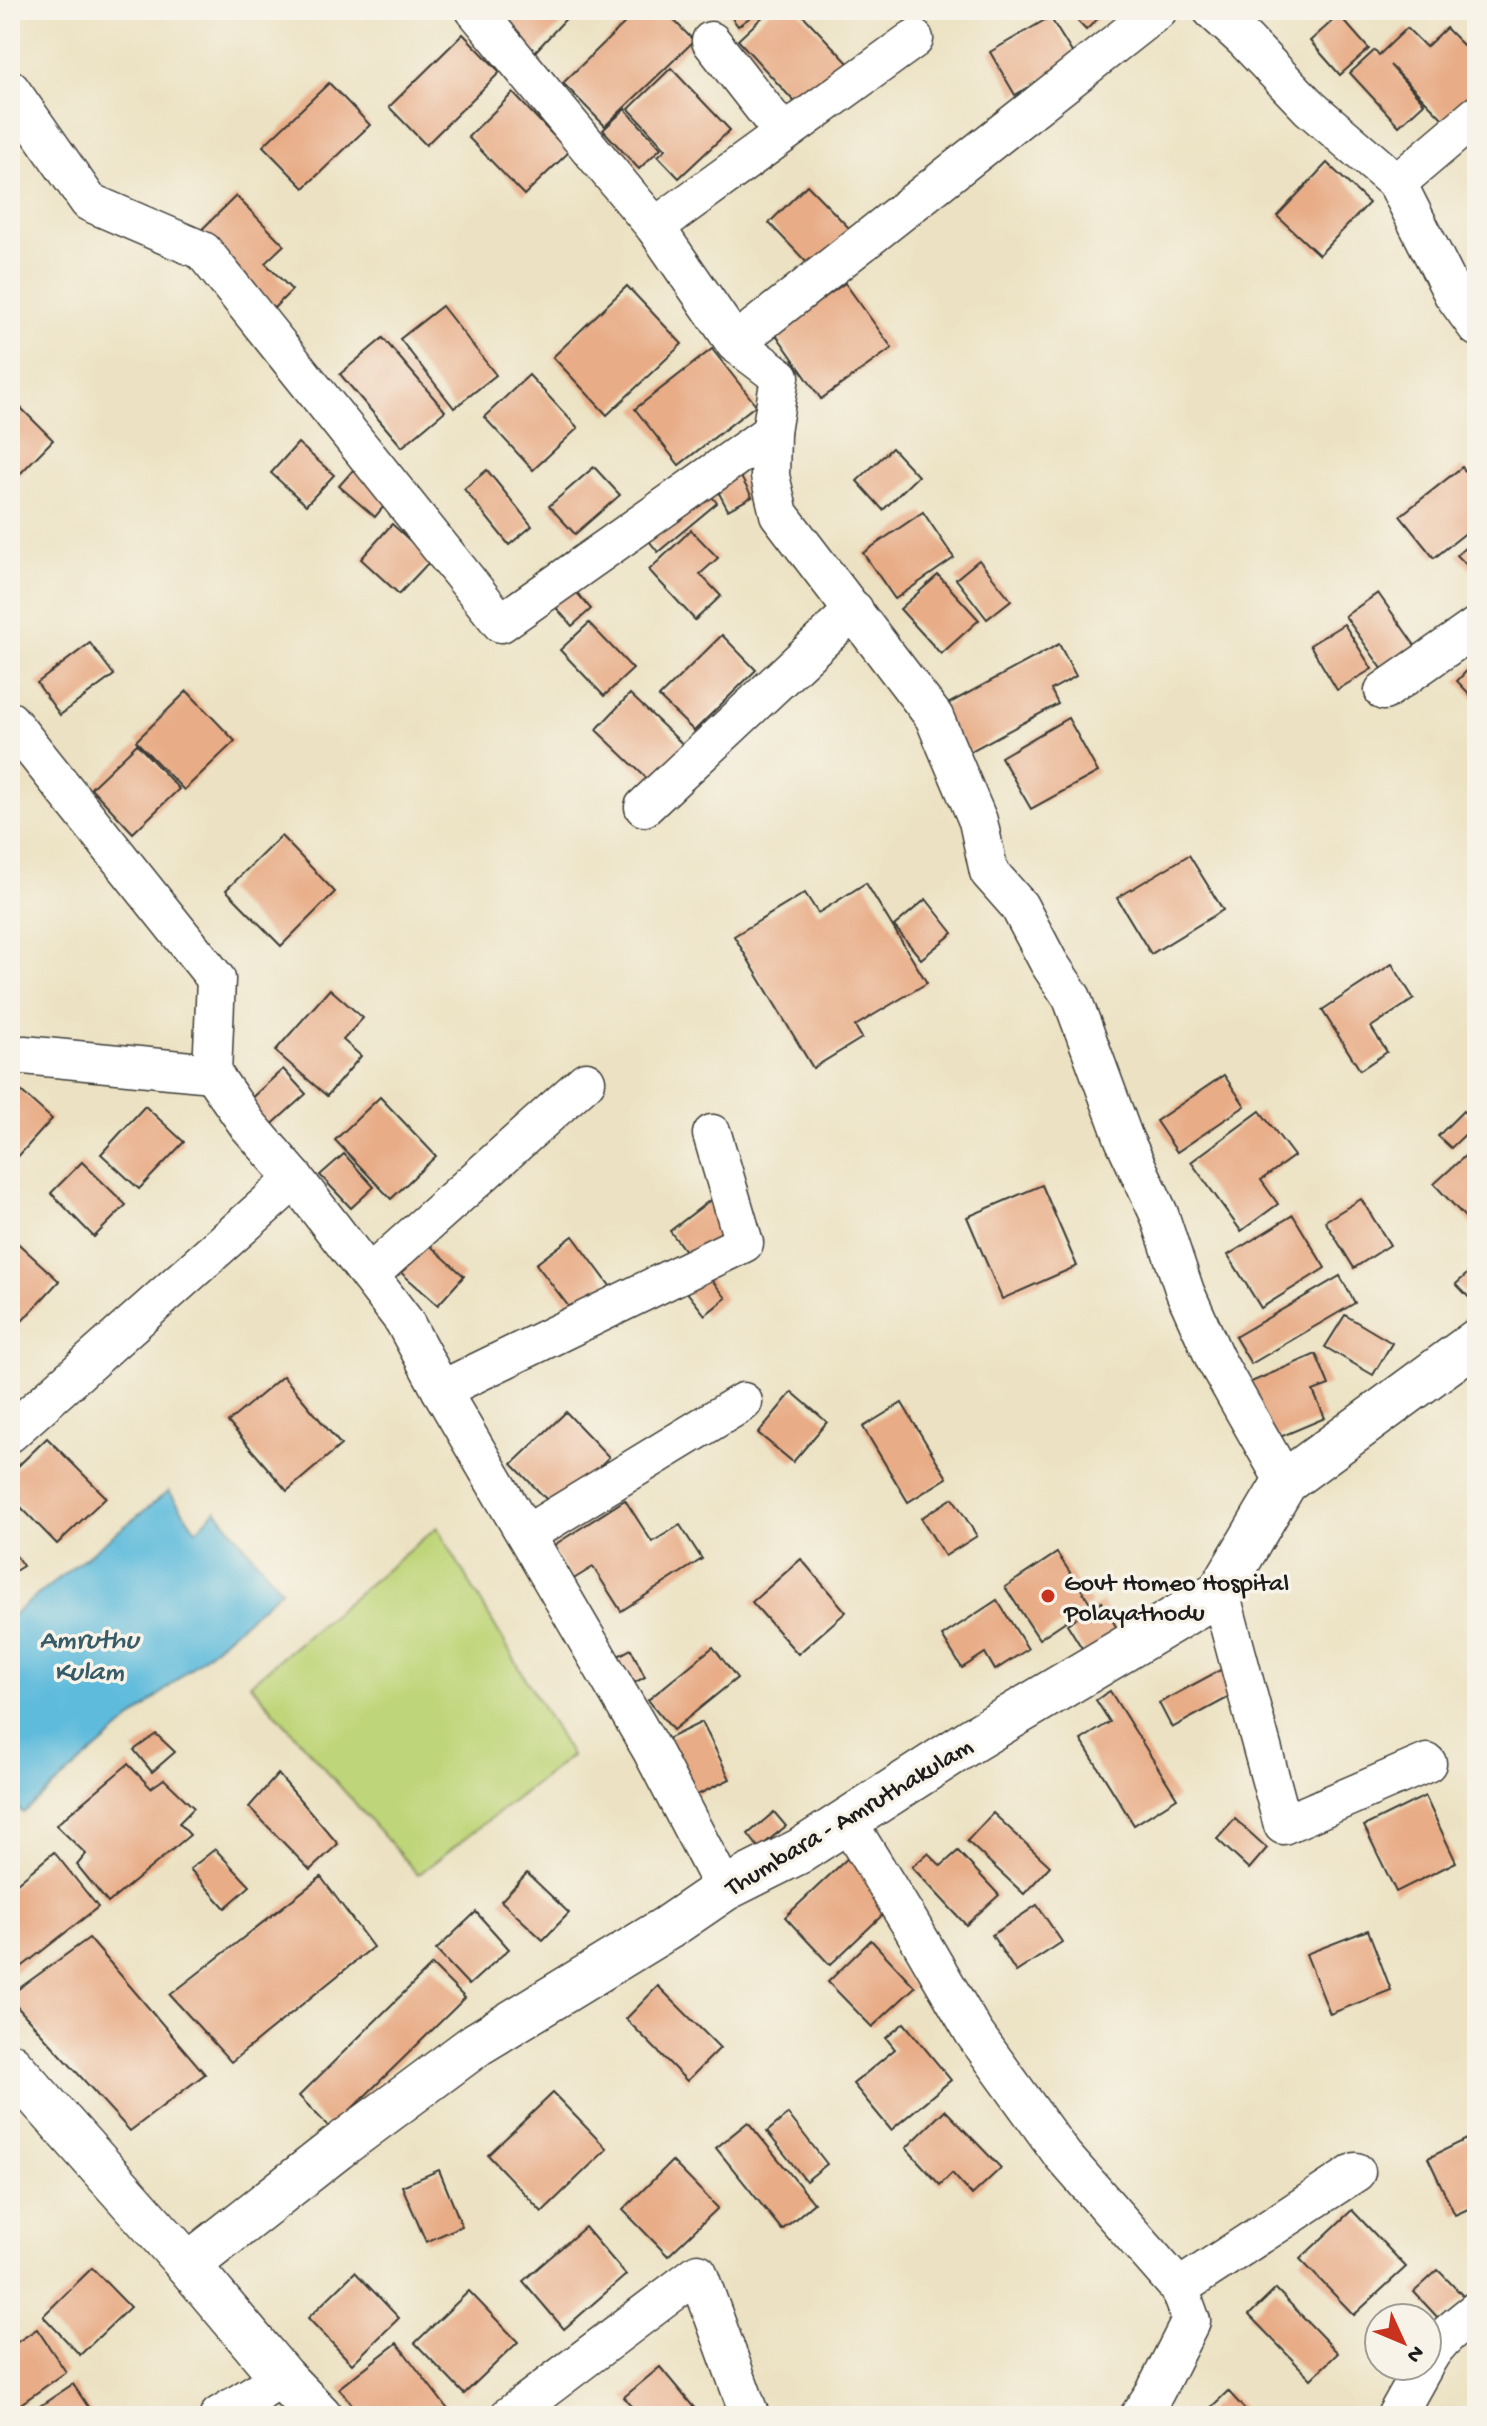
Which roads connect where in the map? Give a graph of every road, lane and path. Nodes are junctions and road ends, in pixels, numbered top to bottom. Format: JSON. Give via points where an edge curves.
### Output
{"nodes":[{"id":1,"x":1158,"y":10,"type":"edge"},
{"id":2,"x":1212,"y":10,"type":"edge"},
{"id":3,"x":477,"y":11,"type":"edge"},
{"id":4,"x":914,"y":39,"type":"dead end"},
{"id":5,"x":711,"y":41,"type":"dead end"},
{"id":6,"x":10,"y":89,"type":"edge"},
{"id":7,"x":1477,"y":115,"type":"edge"},
{"id":8,"x":783,"y":133,"type":"junction"},
{"id":9,"x":1397,"y":183,"type":"junction"},
{"id":10,"x":655,"y":227,"type":"junction"},
{"id":11,"x":1477,"y":327,"type":"edge"},
{"id":12,"x":735,"y":343,"type":"junction"},
{"id":13,"x":771,"y":432,"type":"junction"},
{"id":14,"x":854,"y":610,"type":"junction"},
{"id":15,"x":1477,"y":626,"type":"edge"},
{"id":16,"x":1384,"y":691,"type":"dead end"},
{"id":17,"x":10,"y":721,"type":"edge"},
{"id":18,"x":644,"y":807,"type":"dead end"},
{"id":19,"x":24,"y":1055,"type":"dead end"},
{"id":20,"x":212,"y":1073,"type":"junction"},
{"id":21,"x":586,"y":1081,"type":"dead end"},
{"id":22,"x":712,"y":1134,"type":"dead end"},
{"id":23,"x":295,"y":1179,"type":"junction"},
{"id":24,"x":369,"y":1275,"type":"junction"},
{"id":25,"x":1477,"y":1341,"type":"edge"},
{"id":26,"x":441,"y":1390,"type":"junction"},
{"id":27,"x":743,"y":1402,"type":"dead end"},
{"id":28,"x":10,"y":1433,"type":"edge"},
{"id":29,"x":1285,"y":1482,"type":"junction"},
{"id":30,"x":527,"y":1534,"type":"junction"},
{"id":31,"x":1220,"y":1592,"type":"junction"},
{"id":32,"x":1427,"y":1763,"type":"dead end"},
{"id":33,"x":847,"y":1821,"type":"junction"},
{"id":34,"x":724,"y":1889,"type":"junction"},
{"id":35,"x":10,"y":2065,"type":"edge"},
{"id":36,"x":1356,"y":2172,"type":"dead end"},
{"id":37,"x":188,"y":2265,"type":"junction"},
{"id":38,"x":1179,"y":2288,"type":"junction"},
{"id":39,"x":1477,"y":2310,"type":"edge"},
{"id":40,"x":1443,"y":2340,"type":"edge"},
{"id":41,"x":282,"y":2377,"type":"junction"},
{"id":42,"x":1415,"y":2382,"type":"edge"},
{"id":43,"x":219,"y":2416,"type":"edge"},
{"id":44,"x":320,"y":2416,"type":"edge"},
{"id":45,"x":509,"y":2416,"type":"edge"},
{"id":46,"x":750,"y":2416,"type":"edge"},
{"id":47,"x":1139,"y":2416,"type":"edge"},
{"id":48,"x":1396,"y":2416,"type":"edge"}],
"edges":[{"from":1,"to":12,"type":"street"},
{"from":2,"to":9,"type":"street","via":[[1310,108]]},
{"from":3,"to":10,"type":"street"},
{"from":4,"to":8,"type":"street"},
{"from":5,"to":8,"type":"street"},
{"from":6,"to":13,"type":"street","via":[[89,202],[203,251],[501,623]]},
{"from":7,"to":9,"type":"street"},
{"from":8,"to":10,"type":"street"},
{"from":9,"to":11,"type":"street","via":[[1453,294]]},
{"from":10,"to":12,"type":"street"},
{"from":12,"to":13,"type":"street","via":[[780,377]]},
{"from":13,"to":14,"type":"street","via":[[770,476],[779,514]]},
{"from":14,"to":18,"type":"street"},
{"from":14,"to":29,"type":"street","via":[[934,717],[978,821],[989,872],[1019,906],[1072,998],[1185,1292],[1215,1359]]},
{"from":15,"to":16,"type":"street"},
{"from":17,"to":20,"type":"street","via":[[216,979]]},
{"from":19,"to":20,"type":"street"},
{"from":20,"to":23,"type":"street"},
{"from":21,"to":24,"type":"street"},
{"from":22,"to":26,"type":"street","via":[[744,1243]]},
{"from":23,"to":24,"type":"street"},
{"from":23,"to":28,"type":"street"},
{"from":24,"to":26,"type":"street","via":[[404,1321]]},
{"from":25,"to":29,"type":"street","name":"Thumbara - Amruthakulam"},
{"from":26,"to":30,"type":"street"},
{"from":27,"to":30,"type":"street"},
{"from":29,"to":31,"type":"street","name":"Thumbara - Amruthakulam"},
{"from":30,"to":34,"type":"street","via":[[652,1751]]},
{"from":31,"to":32,"type":"street","via":[[1283,1825]]},
{"from":31,"to":33,"type":"street","name":"Thumbara - Amruthakulam"},
{"from":33,"to":34,"type":"street","name":"Thumbara - Amruthakulam"},
{"from":33,"to":38,"type":"street","via":[[974,2033],[1063,2156]]},
{"from":34,"to":37,"type":"street","name":"Thumbara - Amruthakulam","via":[[477,2044]]},
{"from":35,"to":37,"type":"street"},
{"from":36,"to":38,"type":"street"},
{"from":37,"to":41,"type":"street"},
{"from":38,"to":47,"type":"street","via":[[1191,2321]]},
{"from":39,"to":40,"type":"street"},
{"from":41,"to":43,"type":"street"},
{"from":41,"to":44,"type":"street"},
{"from":42,"to":48,"type":"street"},
{"from":45,"to":46,"type":"street","via":[[698,2273]]}]}
